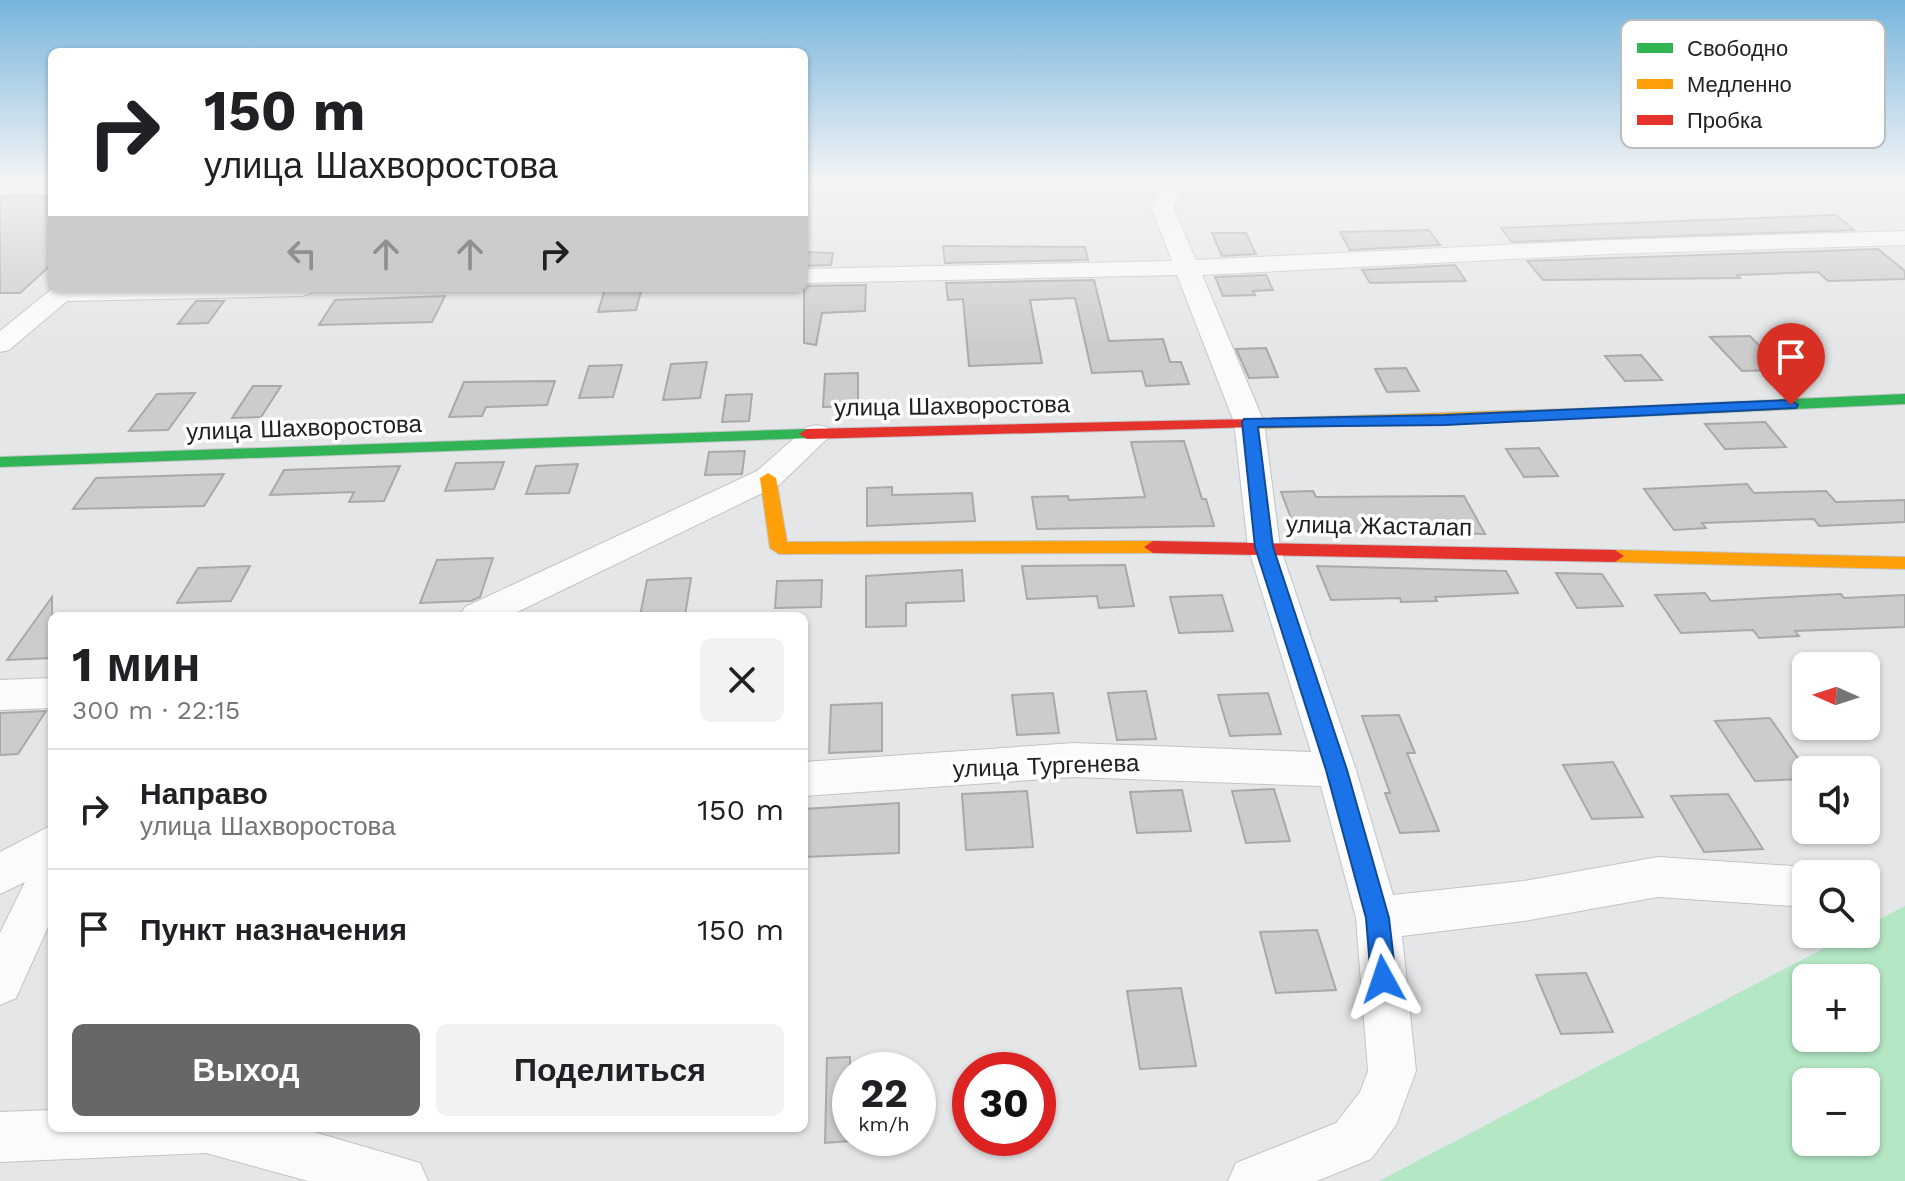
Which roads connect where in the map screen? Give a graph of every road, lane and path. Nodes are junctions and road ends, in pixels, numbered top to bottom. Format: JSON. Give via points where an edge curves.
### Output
{"nodes":[{"id":1,"x":1173,"y":235,"type":"edge"},
{"id":2,"x":1905,"y":238,"type":"edge"},
{"id":3,"x":1185,"y":268,"type":"junction"},
{"id":4,"x":808,"y":276,"type":"edge"},
{"id":5,"x":64,"y":292,"type":"edge"},
{"id":6,"x":0,"y":344,"type":"edge"},
{"id":7,"x":1905,"y":399,"type":"edge"},
{"id":8,"x":1249,"y":422,"type":"junction"},
{"id":9,"x":817,"y":434,"type":"junction"},
{"id":10,"x":0,"y":462,"type":"edge"},
{"id":11,"x":768,"y":478,"type":"junction"},
{"id":12,"x":1264,"y":547,"type":"junction"},
{"id":13,"x":1905,"y":563,"type":"edge"},
{"id":14,"x":485,"y":612,"type":"edge"},
{"id":15,"x":48,"y":693,"type":"edge"},
{"id":16,"x":0,"y":695,"type":"edge"},
{"id":17,"x":1336,"y":770,"type":"junction"},
{"id":18,"x":808,"y":779,"type":"edge"},
{"id":19,"x":48,"y":846,"type":"edge"},
{"id":20,"x":0,"y":874,"type":"edge"},
{"id":21,"x":48,"y":880,"type":"edge"},
{"id":22,"x":1792,"y":886,"type":"edge"},
{"id":23,"x":1378,"y":918,"type":"junction"},
{"id":24,"x":0,"y":982,"type":"edge"},
{"id":25,"x":114,"y":1132,"type":"edge"},
{"id":26,"x":221,"y":1132,"type":"edge"},
{"id":27,"x":0,"y":1137,"type":"edge"},
{"id":28,"x":402,"y":1181,"type":"edge"},
{"id":29,"x":1254,"y":1181,"type":"edge"}],
"edges":[{"from":1,"to":3,"type":"street"},
{"from":2,"to":3,"type":"street"},
{"from":3,"to":4,"type":"street"},
{"from":3,"to":8,"type":"street"},
{"from":5,"to":6,"type":"street"},
{"from":7,"to":8,"type":"street","name":"улица Шахворостова","via":[[1445,420]]},
{"from":8,"to":9,"type":"street","name":"улица Шахворостова"},
{"from":8,"to":12,"type":"street"},
{"from":9,"to":10,"type":"street","name":"улица Шахворостова"},
{"from":9,"to":11,"type":"street"},
{"from":11,"to":12,"type":"street","name":"улица Жасталап","via":[[779,548]]},
{"from":11,"to":14,"type":"street"},
{"from":12,"to":13,"type":"street","name":"улица Жасталап"},
{"from":12,"to":17,"type":"street"},
{"from":15,"to":16,"type":"street"},
{"from":17,"to":18,"type":"street","name":"улица Тургенева","via":[[1074,760]]},
{"from":17,"to":23,"type":"street"},
{"from":19,"to":20,"type":"street"},
{"from":21,"to":24,"type":"street"},
{"from":22,"to":23,"type":"street","via":[[1658,877],[1524,901]]},
{"from":23,"to":29,"type":"street","via":[[1392,1071],[1379,1108],[1353,1141]]},
{"from":25,"to":27,"type":"street"},
{"from":26,"to":28,"type":"street"}]}
